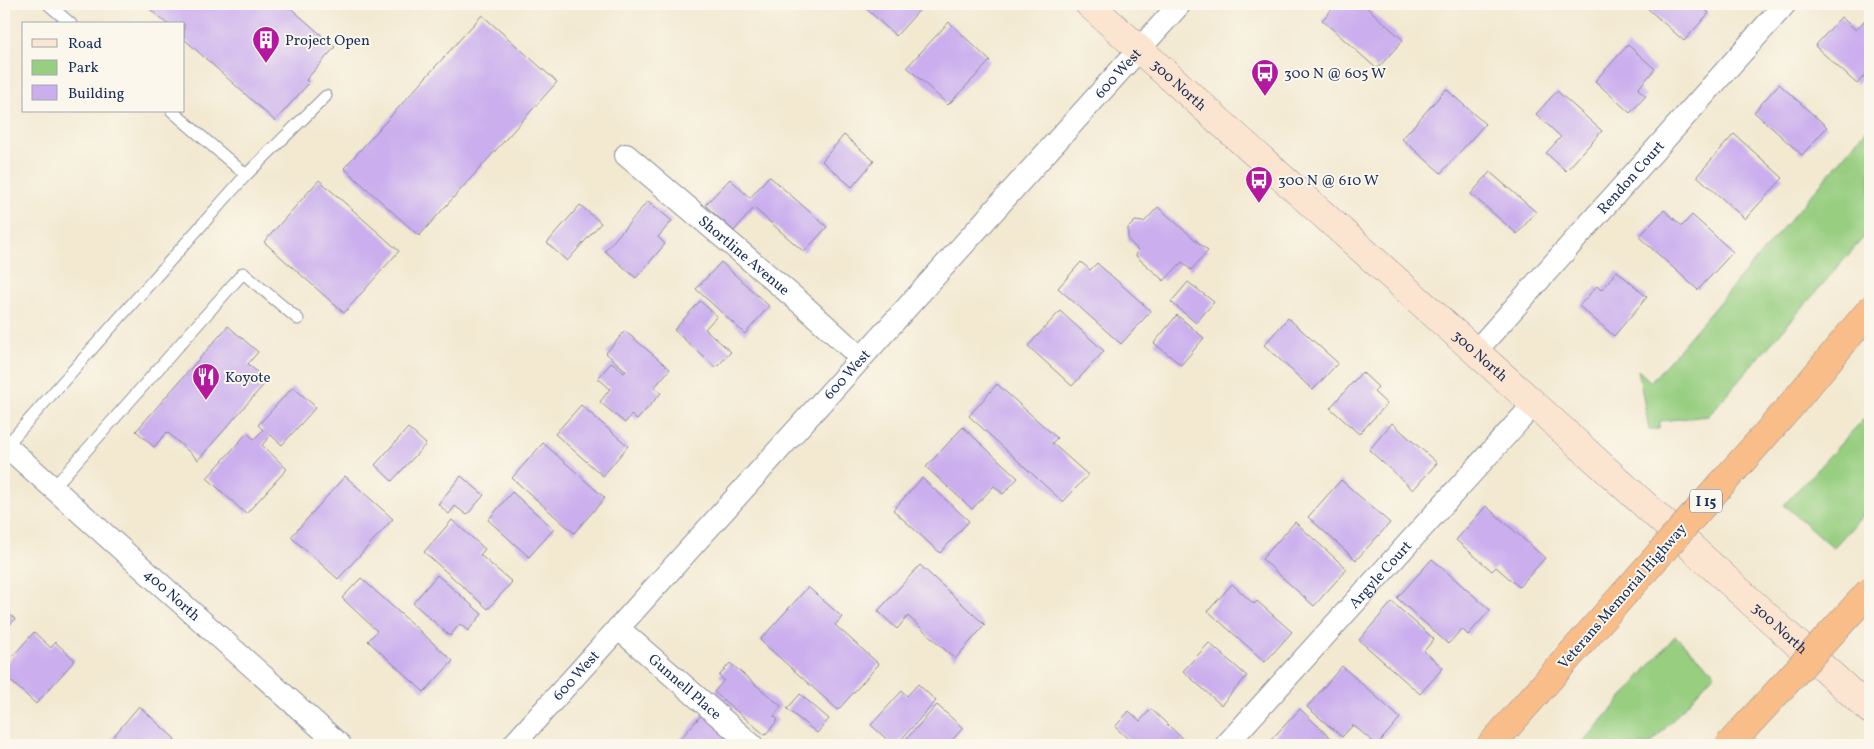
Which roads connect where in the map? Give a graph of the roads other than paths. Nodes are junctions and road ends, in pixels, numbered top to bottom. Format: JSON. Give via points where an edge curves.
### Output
{"nodes":[{"id":1,"x":48,"y":4,"type":"edge"},
{"id":2,"x":1089,"y":4,"type":"edge"},
{"id":3,"x":1180,"y":4,"type":"edge"},
{"id":4,"x":1785,"y":4,"type":"edge"},
{"id":5,"x":69,"y":22,"type":"edge"},
{"id":6,"x":1139,"y":49,"type":"junction"},
{"id":7,"x":326,"y":96,"type":"dead end"},
{"id":8,"x":173,"y":112,"type":"edge"},
{"id":9,"x":626,"y":155,"type":"dead end"},
{"id":10,"x":246,"y":175,"type":"junction"},
{"id":11,"x":1870,"y":310,"type":"edge"},
{"id":12,"x":298,"y":319,"type":"dead end"},
{"id":13,"x":1476,"y":352,"type":"junction"},
{"id":14,"x":861,"y":358,"type":"junction"},
{"id":15,"x":1534,"y":404,"type":"junction"},
{"id":16,"x":6,"y":449,"type":"edge"},
{"id":17,"x":53,"y":488,"type":"junction"},
{"id":18,"x":1870,"y":591,"type":"edge"},
{"id":19,"x":618,"y":628,"type":"junction"},
{"id":20,"x":1870,"y":710,"type":"edge"},
{"id":21,"x":340,"y":745,"type":"edge"},
{"id":22,"x":512,"y":745,"type":"edge"},
{"id":23,"x":752,"y":745,"type":"edge"},
{"id":24,"x":1226,"y":745,"type":"edge"},
{"id":25,"x":1491,"y":745,"type":"edge"},
{"id":26,"x":1729,"y":745,"type":"edge"}],
"edges":[{"from":1,"to":5,"type":"lane"},
{"from":2,"to":6,"type":"street","name":"300 North"},
{"from":3,"to":6,"type":"street","name":"600 West"},
{"from":4,"to":13,"type":"street","name":"Rendon Court"},
{"from":6,"to":13,"type":"street","name":"300 North"},
{"from":6,"to":14,"type":"street","name":"600 West"},
{"from":7,"to":10,"type":"lane"},
{"from":8,"to":10,"type":"lane"},
{"from":9,"to":14,"type":"street","name":"Shortline Avenue"},
{"from":10,"to":16,"type":"lane"},
{"from":11,"to":25,"type":"highway","name":"Veterans Memorial Highway","number":"I 15","bridge":true,"via":[[1789,408]]},
{"from":12,"to":17,"type":"lane","via":[[243,273]]},
{"from":13,"to":15,"type":"street","name":"300 North"},
{"from":14,"to":19,"type":"street","name":"600 West"},
{"from":15,"to":20,"type":"street","name":"300 North"},
{"from":15,"to":24,"type":"street","name":"Argyle Court"},
{"from":16,"to":17,"type":"street","name":"400 North"},
{"from":17,"to":21,"type":"street","name":"400 North"},
{"from":18,"to":26,"type":"highway","bridge":true},
{"from":19,"to":22,"type":"street","name":"600 West"},
{"from":19,"to":23,"type":"street","name":"Gunnell Place"}]}
